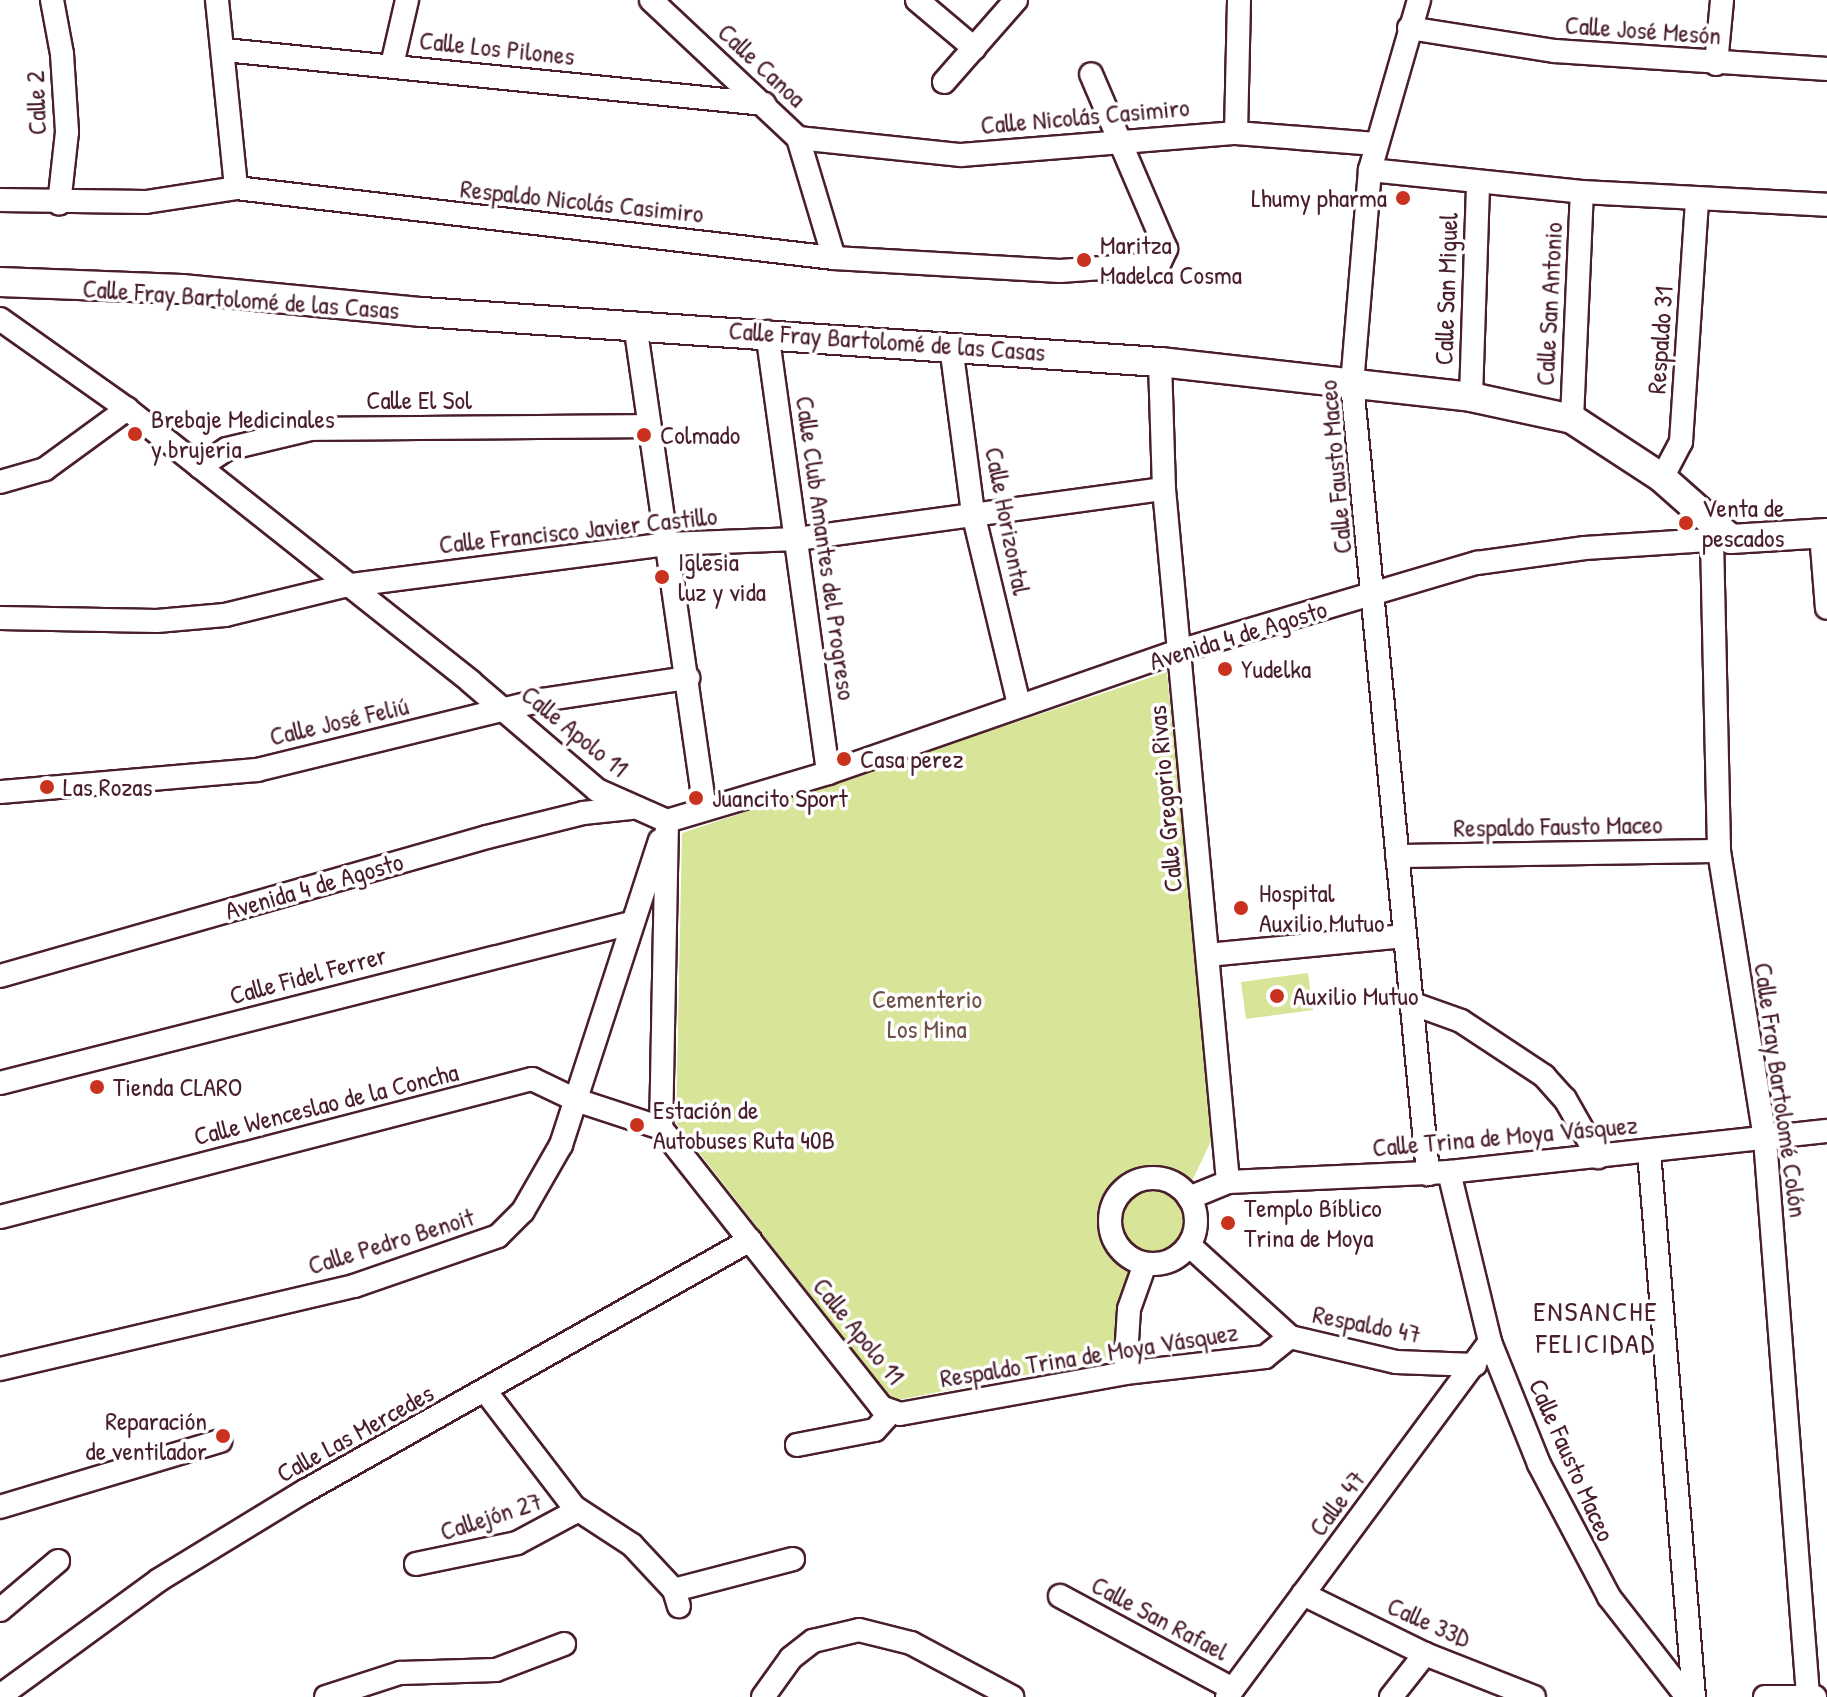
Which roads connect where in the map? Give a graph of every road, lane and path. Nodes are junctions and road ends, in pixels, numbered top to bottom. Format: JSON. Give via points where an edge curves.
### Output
{"nodes":[{"id":1,"x":52,"y":0,"type":"edge"},
{"id":2,"x":217,"y":0,"type":"edge"},
{"id":3,"x":407,"y":0,"type":"edge"},
{"id":4,"x":651,"y":0,"type":"edge"},
{"id":5,"x":917,"y":0,"type":"edge"},
{"id":6,"x":1016,"y":0,"type":"edge"},
{"id":7,"x":1239,"y":0,"type":"edge"},
{"id":8,"x":1419,"y":0,"type":"edge"},
{"id":9,"x":1722,"y":0,"type":"edge"},
{"id":10,"x":1409,"y":28,"type":"junction"},
{"id":11,"x":974,"y":48,"type":"junction"},
{"id":12,"x":224,"y":50,"type":"junction"},
{"id":13,"x":1716,"y":64,"type":"junction"},
{"id":14,"x":392,"y":65,"type":"junction"},
{"id":15,"x":1827,"y":69,"type":"edge"},
{"id":16,"x":1091,"y":74,"type":"dead end"},
{"id":17,"x":944,"y":82,"type":"dead end"},
{"id":18,"x":764,"y":104,"type":"junction"},
{"id":19,"x":1236,"y":133,"type":"junction"},
{"id":20,"x":798,"y":138,"type":"junction"},
{"id":21,"x":1122,"y":138,"type":"junction"},
{"id":22,"x":1376,"y":144,"type":"junction"},
{"id":23,"x":1370,"y":170,"type":"junction"},
{"id":24,"x":1478,"y":183,"type":"junction"},
{"id":25,"x":236,"y":188,"type":"junction"},
{"id":26,"x":1582,"y":192,"type":"junction"},
{"id":27,"x":1697,"y":199,"type":"junction"},
{"id":28,"x":0,"y":200,"type":"edge"},
{"id":29,"x":59,"y":204,"type":"junction"},
{"id":30,"x":1827,"y":205,"type":"edge"},
{"id":31,"x":834,"y":258,"type":"junction"},
{"id":32,"x":0,"y":282,"type":"edge"},
{"id":33,"x":0,"y":319,"type":"edge"},
{"id":34,"x":635,"y":324,"type":"junction"},
{"id":35,"x":767,"y":332,"type":"junction"},
{"id":36,"x":951,"y":346,"type":"junction"},
{"id":37,"x":1160,"y":362,"type":"junction"},
{"id":38,"x":1352,"y":384,"type":"junction"},
{"id":39,"x":1471,"y":397,"type":"junction"},
{"id":40,"x":127,"y":409,"type":"junction"},
{"id":41,"x":1572,"y":419,"type":"junction"},
{"id":42,"x":647,"y":426,"type":"junction"},
{"id":43,"x":200,"y":467,"type":"junction"},
{"id":44,"x":1662,"y":478,"type":"junction"},
{"id":45,"x":0,"y":482,"type":"edge"},
{"id":46,"x":1164,"y":489,"type":"junction"},
{"id":47,"x":973,"y":513,"type":"junction"},
{"id":48,"x":1824,"y":533,"type":"edge"},
{"id":49,"x":797,"y":539,"type":"junction"},
{"id":50,"x":1721,"y":539,"type":"junction"},
{"id":51,"x":668,"y":544,"type":"junction"},
{"id":52,"x":344,"y":586,"type":"junction"},
{"id":53,"x":1376,"y":593,"type":"junction"},
{"id":54,"x":1827,"y":608,"type":"edge"},
{"id":55,"x":0,"y":618,"type":"edge"},
{"id":56,"x":1179,"y":651,"type":"junction"},
{"id":57,"x":688,"y":678,"type":"junction"},
{"id":58,"x":1019,"y":705,"type":"junction"},
{"id":59,"x":505,"y":711,"type":"junction"},
{"id":60,"x":828,"y":773,"type":"junction"},
{"id":61,"x":0,"y":792,"type":"edge"},
{"id":62,"x":705,"y":807,"type":"junction"},
{"id":63,"x":631,"y":808,"type":"junction"},
{"id":64,"x":667,"y":821,"type":"junction"},
{"id":65,"x":1719,"y":851,"type":"junction"},
{"id":66,"x":1397,"y":856,"type":"junction"},
{"id":67,"x":631,"y":923,"type":"junction"},
{"id":68,"x":1404,"y":936,"type":"junction"},
{"id":69,"x":1208,"y":955,"type":"junction"},
{"id":70,"x":0,"y":976,"type":"edge"},
{"id":71,"x":1411,"y":1003,"type":"junction"},
{"id":72,"x":0,"y":1083,"type":"edge"},
{"id":73,"x":576,"y":1100,"type":"junction"},
{"id":74,"x":661,"y":1128,"type":"junction"},
{"id":75,"x":1827,"y":1131,"type":"edge"},
{"id":76,"x":1765,"y":1139,"type":"junction"},
{"id":77,"x":1649,"y":1152,"type":"junction"},
{"id":78,"x":1598,"y":1157,"type":"junction"},
{"id":79,"x":1439,"y":1173,"type":"junction"},
{"id":80,"x":1228,"y":1182,"type":"junction"},
{"id":81,"x":1189,"y":1198,"type":"junction"},
{"id":82,"x":0,"y":1217,"type":"edge"},
{"id":83,"x":750,"y":1240,"type":"junction"},
{"id":84,"x":1189,"y":1245,"type":"junction"},
{"id":85,"x":1145,"y":1264,"type":"junction"},
{"id":86,"x":1290,"y":1337,"type":"junction"},
{"id":87,"x":1490,"y":1342,"type":"junction"},
{"id":88,"x":1475,"y":1365,"type":"junction"},
{"id":89,"x":0,"y":1369,"type":"edge"},
{"id":90,"x":1125,"y":1373,"type":"junction"},
{"id":91,"x":486,"y":1392,"type":"junction"},
{"id":92,"x":891,"y":1412,"type":"junction"},
{"id":93,"x":220,"y":1441,"type":"dead end"},
{"id":94,"x":797,"y":1445,"type":"dead end"},
{"id":95,"x":0,"y":1507,"type":"edge"},
{"id":96,"x":574,"y":1507,"type":"junction"},
{"id":97,"x":793,"y":1559,"type":"dead end"},
{"id":98,"x":58,"y":1561,"type":"dead end"},
{"id":99,"x":416,"y":1564,"type":"dead end"},
{"id":100,"x":1303,"y":1594,"type":"junction"},
{"id":101,"x":1060,"y":1596,"type":"dead end"},
{"id":102,"x":0,"y":1610,"type":"edge"},
{"id":103,"x":564,"y":1644,"type":"dead end"},
{"id":104,"x":1425,"y":1654,"type":"junction"},
{"id":105,"x":1230,"y":1693,"type":"edge"},
{"id":106,"x":0,"y":1696,"type":"edge"},
{"id":107,"x":1812,"y":1696,"type":"edge"},
{"id":108,"x":326,"y":1697,"type":"edge"},
{"id":109,"x":763,"y":1697,"type":"edge"},
{"id":110,"x":1012,"y":1697,"type":"edge"},
{"id":111,"x":1391,"y":1697,"type":"edge"},
{"id":112,"x":1534,"y":1697,"type":"edge"},
{"id":113,"x":1687,"y":1697,"type":"edge"},
{"id":114,"x":1694,"y":1697,"type":"edge"},
{"id":115,"x":1765,"y":1697,"type":"edge"}],
"edges":[{"from":1,"to":29,"type":"street","name":"Calle 2","via":[[67,132]]},
{"from":2,"to":12,"type":"street"},
{"from":3,"to":14,"type":"street"},
{"from":4,"to":18,"type":"street","name":"Calle Canoa"},
{"from":5,"to":11,"type":"street"},
{"from":6,"to":11,"type":"street"},
{"from":7,"to":19,"type":"street"},
{"from":8,"to":10,"type":"street","name":"Calle Fausto Maceo"},
{"from":9,"to":13,"type":"street"},
{"from":10,"to":13,"type":"street","name":"Calle José Mesón","via":[[1555,51]]},
{"from":10,"to":22,"type":"street","name":"Calle Fausto Maceo"},
{"from":11,"to":17,"type":"street"},
{"from":12,"to":14,"type":"street","name":"Calle Los Pilones"},
{"from":12,"to":25,"type":"street"},
{"from":13,"to":15,"type":"street","name":"Calle José Mesón"},
{"from":14,"to":18,"type":"street","name":"Calle Los Pilones"},
{"from":16,"to":21,"type":"street"},
{"from":18,"to":20,"type":"street","name":"Calle Canoa"},
{"from":19,"to":21,"type":"street","name":"Calle Nicolás Casimiro"},
{"from":19,"to":22,"type":"street","name":"Calle Nicolás Casimiro"},
{"from":20,"to":21,"type":"street","name":"Calle Nicolás Casimiro","via":[[961,155]]},
{"from":20,"to":31,"type":"street"},
{"from":21,"to":31,"type":"street","name":"Respaldo Nicolás Casimiro","via":[[1166,249],[1159,264],[1060,271]]},
{"from":22,"to":23,"type":"street","name":"Calle Fausto Maceo"},
{"from":23,"to":24,"type":"street"},
{"from":23,"to":38,"type":"street","name":"Calle Fausto Maceo","via":[[1360,239]]},
{"from":24,"to":26,"type":"street"},
{"from":24,"to":39,"type":"street","name":"Calle San Miguel"},
{"from":25,"to":29,"type":"street","name":"Respaldo Nicolás Casimiro","via":[[146,202]]},
{"from":25,"to":31,"type":"street","name":"Respaldo Nicolás Casimiro"},
{"from":26,"to":27,"type":"street"},
{"from":26,"to":41,"type":"street","name":"Calle San Antonio"},
{"from":27,"to":30,"type":"street"},
{"from":27,"to":44,"type":"street","name":"Respaldo 31","via":[[1681,442]]},
{"from":28,"to":29,"type":"street","name":"Respaldo Nicolás Casimiro"},
{"from":32,"to":34,"type":"main road","name":"Calle Fray Bartolomé de las Casas","via":[[182,289],[422,312]]},
{"from":33,"to":40,"type":"street","name":"Calle Apolo 11"},
{"from":34,"to":35,"type":"main road","name":"Calle Fray Bartolomé de las Casas"},
{"from":34,"to":42,"type":"street"},
{"from":35,"to":36,"type":"main road","name":"Calle Fray Bartolomé de las Casas"},
{"from":35,"to":49,"type":"street","name":"Calle Club Amantes del Progreso"},
{"from":36,"to":37,"type":"main road","name":"Calle Fray Bartolomé de las Casas"},
{"from":36,"to":47,"type":"street","name":"Calle Horizontal"},
{"from":37,"to":38,"type":"main road","name":"Calle Fray Bartolomé de las Casas"},
{"from":37,"to":46,"type":"street","name":"Calle Gregorio Rivas"},
{"from":38,"to":39,"type":"main road","name":"Calle Fray Bartolomé de las Casas"},
{"from":38,"to":53,"type":"street","name":"Calle Fausto Maceo"},
{"from":39,"to":41,"type":"main road","name":"Calle Fray Bartolomé de las Casas"},
{"from":40,"to":43,"type":"street","name":"Calle Apolo 11"},
{"from":40,"to":45,"type":"street","via":[[45,469]]},
{"from":41,"to":44,"type":"main road","name":"Calle Fray Bartolomé de las Casas"},
{"from":42,"to":43,"type":"street","name":"Calle El Sol","via":[[311,429],[227,449]]},
{"from":42,"to":51,"type":"street"},
{"from":43,"to":52,"type":"street","name":"Calle Apolo 11"},
{"from":44,"to":50,"type":"main road","name":"Calle Fray Bartolomé de las Casas"},
{"from":46,"to":47,"type":"street","name":"Calle Francisco Javier Castillo"},
{"from":46,"to":56,"type":"street","name":"Calle Gregorio Rivas"},
{"from":47,"to":49,"type":"street","name":"Calle Francisco Javier Castillo"},
{"from":47,"to":58,"type":"street","name":"Calle Horizontal"},
{"from":48,"to":50,"type":"main road","name":"Avenida 4 de Agosto"},
{"from":48,"to":54,"type":"street"},
{"from":49,"to":51,"type":"street","name":"Calle Francisco Javier Castillo"},
{"from":49,"to":60,"type":"street","name":"Calle Club Amantes del Progreso"},
{"from":50,"to":53,"type":"street","name":"Avenida 4 de Agosto","via":[[1532,554],[1477,563]]},
{"from":50,"to":65,"type":"street","name":"Calle Fray Bartolomé Colón"},
{"from":51,"to":52,"type":"street","name":"Calle Francisco Javier Castillo"},
{"from":51,"to":57,"type":"street"},
{"from":52,"to":55,"type":"street","name":"Calle Francisco Javier Castillo","via":[[225,615],[157,621]]},
{"from":52,"to":59,"type":"street","name":"Calle Apolo 11"},
{"from":53,"to":56,"type":"street","name":"Avenida 4 de Agosto"},
{"from":53,"to":66,"type":"street","name":"Calle Fausto Maceo"},
{"from":56,"to":58,"type":"street","name":"Avenida 4 de Agosto"},
{"from":56,"to":69,"type":"street","name":"Calle Gregorio Rivas"},
{"from":57,"to":59,"type":"street","name":"Calle José Feliú"},
{"from":57,"to":62,"type":"street"},
{"from":58,"to":60,"type":"street","name":"Avenida 4 de Agosto"},
{"from":59,"to":61,"type":"street","name":"Calle José Feliú","via":[[257,770]]},
{"from":59,"to":63,"type":"street","name":"Calle Apolo 11","via":[[597,790]]},
{"from":60,"to":62,"type":"street","name":"Avenida 4 de Agosto"},
{"from":62,"to":64,"type":"street","name":"Avenida 4 de Agosto"},
{"from":63,"to":64,"type":"street","name":"Calle Apolo 11"},
{"from":63,"to":70,"type":"street","name":"Avenida 4 de Agosto","via":[[583,813],[487,837]]},
{"from":64,"to":67,"type":"street","name":"Calle Pedro Benoit"},
{"from":64,"to":74,"type":"street"},
{"from":65,"to":66,"type":"street","name":"Respaldo Fausto Maceo"},
{"from":65,"to":76,"type":"street","name":"Calle Fray Bartolomé Colón"},
{"from":66,"to":68,"type":"street","name":"Calle Fausto Maceo"},
{"from":67,"to":72,"type":"street","name":"Calle Fidel Ferrer"},
{"from":67,"to":73,"type":"street","name":"Calle Pedro Benoit"},
{"from":68,"to":69,"type":"street"},
{"from":68,"to":71,"type":"street","name":"Calle Fausto Maceo"},
{"from":69,"to":80,"type":"street","name":"Calle Gregorio Rivas"},
{"from":71,"to":78,"type":"street","via":[[1461,1021],[1544,1076],[1565,1099]]},
{"from":71,"to":79,"type":"street","name":"Calle Fausto Maceo"},
{"from":73,"to":74,"type":"street","name":"Calle Wenceslao de la Concha"},
{"from":73,"to":82,"type":"street","name":"Calle Wenceslao de la Concha","via":[[532,1079]]},
{"from":73,"to":89,"type":"street","name":"Calle Pedro Benoit","via":[[561,1145],[523,1211],[481,1245],[354,1286]]},
{"from":74,"to":83,"type":"street","name":"Calle Apolo 11"},
{"from":75,"to":76,"type":"street","name":"Calle Trina de Moya Vásquez"},
{"from":76,"to":77,"type":"street","name":"Calle Trina de Moya Vásquez"},
{"from":76,"to":107,"type":"street","name":"Calle Fray Bartolomé Colón"},
{"from":77,"to":78,"type":"street","name":"Calle Trina de Moya Vásquez"},
{"from":77,"to":114,"type":"street"},
{"from":78,"to":79,"type":"street","name":"Calle Trina de Moya Vásquez"},
{"from":79,"to":80,"type":"street","name":"Calle Trina de Moya Vásquez"},
{"from":79,"to":87,"type":"street","name":"Calle Fausto Maceo"},
{"from":80,"to":81,"type":"street","name":"Calle Trina de Moya Vásquez"},
{"from":81,"to":84,"type":"street","via":[[1195,1230]]},
{"from":81,"to":85,"type":"street","via":[[1180,1187],[1154,1177],[1127,1186],[1117,1196],[1111,1210],[1113,1238],[1132,1259]]},
{"from":83,"to":91,"type":"street","name":"Calle Las Mercedes"},
{"from":83,"to":92,"type":"street","name":"Calle Apolo 11","via":[[881,1407]]},
{"from":84,"to":85,"type":"street","via":[[1170,1261]]},
{"from":84,"to":86,"type":"street","name":"Respaldo 47"},
{"from":85,"to":90,"type":"street","via":[[1129,1309]]},
{"from":86,"to":88,"type":"street","name":"Respaldo 47","via":[[1396,1362]]},
{"from":86,"to":90,"type":"street","name":"Respaldo Trina de Moya Vásquez","via":[[1265,1357]]},
{"from":87,"to":88,"type":"street","name":"Calle 47"},
{"from":87,"to":113,"type":"street","name":"Calle Fausto Maceo","via":[[1580,1548],[1609,1597]]},
{"from":88,"to":100,"type":"street","name":"Calle 47"},
{"from":90,"to":92,"type":"street","name":"Respaldo Trina de Moya Vásquez"},
{"from":91,"to":96,"type":"street","name":"Callejón 27"},
{"from":91,"to":106,"type":"street","name":"Calle Las Mercedes","via":[[159,1580]]},
{"from":92,"to":94,"type":"street","via":[[875,1430]]},
{"from":93,"to":95,"type":"street"},
{"from":96,"to":97,"type":"street","via":[[632,1545],[676,1598]]},
{"from":96,"to":99,"type":"street","name":"Callejón 27","via":[[570,1518],[517,1543]]},
{"from":98,"to":102,"type":"street"},
{"from":100,"to":104,"type":"street","name":"Calle 33D"},
{"from":100,"to":105,"type":"street","name":"Calle 47"},
{"from":101,"to":105,"type":"street","name":"Calle San Rafael"},
{"from":103,"to":108,"type":"street","via":[[496,1670],[400,1673]]},
{"from":104,"to":111,"type":"street"},
{"from":104,"to":112,"type":"street","name":"Calle 33D"},
{"from":107,"to":115,"type":"street"},
{"from":109,"to":110,"type":"street","via":[[791,1658],[813,1641],[859,1630],[911,1643]]}]}
